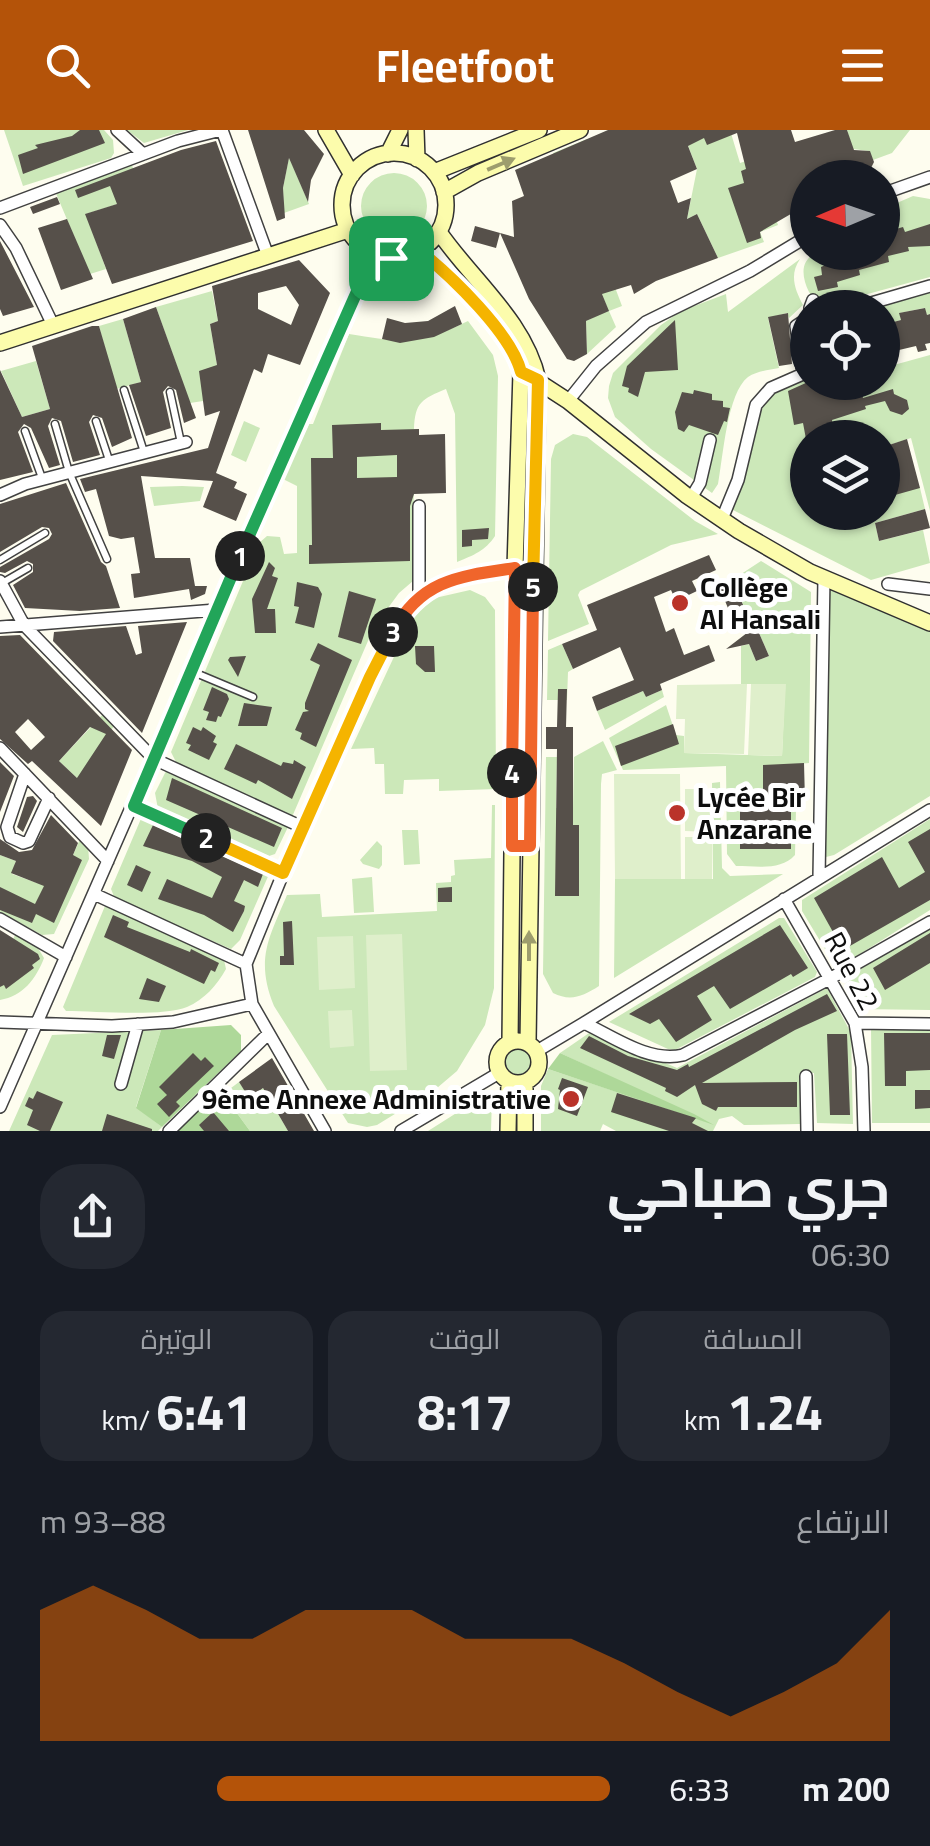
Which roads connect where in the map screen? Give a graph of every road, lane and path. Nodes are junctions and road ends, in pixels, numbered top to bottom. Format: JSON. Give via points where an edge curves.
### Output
{"nodes":[{"id":1,"x":118,"y":130,"type":"edge"},
{"id":2,"x":221,"y":130,"type":"edge"},
{"id":3,"x":400,"y":130,"type":"edge"},
{"id":4,"x":416,"y":130,"type":"edge"},
{"id":5,"x":539,"y":130,"type":"edge"},
{"id":6,"x":580,"y":130,"type":"edge"},
{"id":7,"x":328,"y":133,"type":"edge"},
{"id":8,"x":143,"y":154,"type":"junction"},
{"id":9,"x":388,"y":154,"type":"junction"},
{"id":10,"x":417,"y":159,"type":"junction"},
{"id":11,"x":368,"y":160,"type":"junction"},
{"id":12,"x":434,"y":172,"type":"junction"},
{"id":13,"x":352,"y":175,"type":"junction"},
{"id":14,"x":930,"y":177,"type":"edge"},
{"id":15,"x":900,"y":188,"type":"edge"},
{"id":16,"x":444,"y":192,"type":"junction"},
{"id":17,"x":0,"y":208,"type":"edge"},
{"id":18,"x":0,"y":225,"type":"edge"},
{"id":19,"x":348,"y":230,"type":"junction"},
{"id":20,"x":439,"y":232,"type":"junction"},
{"id":21,"x":790,"y":247,"type":"edge"},
{"id":22,"x":420,"y":251,"type":"junction"},
{"id":23,"x":374,"y":253,"type":"junction"},
{"id":24,"x":268,"y":256,"type":"junction"},
{"id":25,"x":930,"y":286,"type":"edge"},
{"id":26,"x":900,"y":295,"type":"edge"},
{"id":27,"x":52,"y":323,"type":"junction"},
{"id":28,"x":0,"y":342,"type":"edge"},
{"id":29,"x":521,"y":372,"type":"junction"},
{"id":30,"x":538,"y":380,"type":"junction"},
{"id":31,"x":790,"y":380,"type":"edge"},
{"id":32,"x":124,"y":390,"type":"dead end"},
{"id":33,"x":170,"y":392,"type":"dead end"},
{"id":34,"x":568,"y":401,"type":"junction"},
{"id":35,"x":96,"y":422,"type":"dead end"},
{"id":36,"x":54,"y":424,"type":"dead end"},
{"id":37,"x":25,"y":431,"type":"dead end"},
{"id":38,"x":710,"y":440,"type":"dead end"},
{"id":39,"x":184,"y":443,"type":"joint"},
{"id":40,"x":144,"y":453,"type":"junction"},
{"id":41,"x":109,"y":462,"type":"junction"},
{"id":42,"x":69,"y":472,"type":"junction"},
{"id":43,"x":42,"y":479,"type":"junction"},
{"id":44,"x":0,"y":495,"type":"edge"},
{"id":45,"x":691,"y":498,"type":"junction"},
{"id":46,"x":419,"y":506,"type":"dead end"},
{"id":47,"x":722,"y":520,"type":"junction"},
{"id":48,"x":45,"y":532,"type":"dead end"},
{"id":49,"x":107,"y":559,"type":"dead end"},
{"id":50,"x":0,"y":560,"type":"edge"},
{"id":51,"x":534,"y":565,"type":"junction"},
{"id":52,"x":28,"y":568,"type":"dead end"},
{"id":53,"x":515,"y":568,"type":"junction"},
{"id":54,"x":824,"y":578,"type":"junction"},
{"id":55,"x":0,"y":582,"type":"edge"},
{"id":56,"x":888,"y":584,"type":"dead end"},
{"id":57,"x":930,"y":589,"type":"edge"},
{"id":58,"x":419,"y":596,"type":"junction"},
{"id":59,"x":216,"y":610,"type":"junction"},
{"id":60,"x":930,"y":622,"type":"edge"},
{"id":61,"x":24,"y":625,"type":"junction"},
{"id":62,"x":0,"y":627,"type":"edge"},
{"id":63,"x":191,"y":670,"type":"junction"},
{"id":64,"x":253,"y":697,"type":"dead end"},
{"id":65,"x":0,"y":748,"type":"edge"},
{"id":66,"x":512,"y":754,"type":"junction"},
{"id":67,"x":530,"y":754,"type":"junction"},
{"id":68,"x":154,"y":759,"type":"junction"},
{"id":69,"x":26,"y":774,"type":"junction"},
{"id":70,"x":48,"y":798,"type":"junction"},
{"id":71,"x":134,"y":806,"type":"junction"},
{"id":72,"x":930,"y":810,"type":"edge"},
{"id":73,"x":302,"y":826,"type":"junction"},
{"id":74,"x":512,"y":846,"type":"junction"},
{"id":75,"x":530,"y":846,"type":"junction"},
{"id":76,"x":108,"y":861,"type":"junction"},
{"id":77,"x":283,"y":873,"type":"junction"},
{"id":78,"x":819,"y":878,"type":"junction"},
{"id":79,"x":94,"y":894,"type":"junction"},
{"id":80,"x":784,"y":899,"type":"junction"},
{"id":81,"x":0,"y":919,"type":"edge"},
{"id":82,"x":930,"y":922,"type":"edge"},
{"id":83,"x":66,"y":956,"type":"junction"},
{"id":84,"x":246,"y":964,"type":"junction"},
{"id":85,"x":831,"y":978,"type":"junction"},
{"id":86,"x":252,"y":1004,"type":"junction"},
{"id":87,"x":0,"y":1022,"type":"edge"},
{"id":88,"x":37,"y":1022,"type":"junction"},
{"id":89,"x":584,"y":1023,"type":"junction"},
{"id":90,"x":855,"y":1023,"type":"junction"},
{"id":91,"x":138,"y":1024,"type":"junction"},
{"id":92,"x":930,"y":1024,"type":"edge"},
{"id":93,"x":268,"y":1034,"type":"junction"},
{"id":94,"x":510,"y":1042,"type":"junction"},
{"id":95,"x":532,"y":1047,"type":"junction"},
{"id":96,"x":806,"y":1076,"type":"dead end"},
{"id":97,"x":511,"y":1079,"type":"junction"},
{"id":98,"x":120,"y":1084,"type":"dead end"},
{"id":99,"x":0,"y":1107,"type":"edge"},
{"id":100,"x":169,"y":1131,"type":"edge"},
{"id":101,"x":324,"y":1131,"type":"edge"},
{"id":102,"x":402,"y":1131,"type":"edge"},
{"id":103,"x":508,"y":1131,"type":"edge"},
{"id":104,"x":525,"y":1131,"type":"edge"},
{"id":105,"x":807,"y":1131,"type":"edge"},
{"id":106,"x":864,"y":1131,"type":"edge"}],
"edges":[{"from":1,"to":8,"type":"street"},
{"from":2,"to":8,"type":"street"},
{"from":2,"to":24,"type":"street"},
{"from":3,"to":9,"type":"main road"},
{"from":4,"to":10,"type":"main road"},
{"from":5,"to":12,"type":"main road"},
{"from":16,"to":6,"type":"main road","one_way":true},
{"from":7,"to":11,"type":"main road"},
{"from":7,"to":13,"type":"main road"},
{"from":8,"to":17,"type":"street"},
{"from":9,"to":10,"type":"main road"},
{"from":9,"to":11,"type":"main road"},
{"from":10,"to":12,"type":"main road"},
{"from":11,"to":13,"type":"main road"},
{"from":12,"to":16,"type":"main road"},
{"from":13,"to":19,"type":"main road","via":[[342,202]]},
{"from":14,"to":15,"type":"street"},
{"from":16,"to":20,"type":"main road"},
{"from":18,"to":27,"type":"street"},
{"from":19,"to":23,"type":"main road"},
{"from":19,"to":24,"type":"main road"},
{"from":20,"to":22,"type":"main road"},
{"from":20,"to":30,"type":"main road","via":[[526,341]]},
{"from":21,"to":34,"type":"street","via":[[646,322]]},
{"from":22,"to":23,"type":"main road","via":[[391,258]]},
{"from":22,"to":29,"type":"main road","via":[[483,314]]},
{"from":23,"to":59,"type":"street"},
{"from":24,"to":27,"type":"main road"},
{"from":25,"to":26,"type":"street"},
{"from":27,"to":28,"type":"main road"},
{"from":29,"to":30,"type":"main road"},
{"from":29,"to":53,"type":"main road"},
{"from":30,"to":34,"type":"main road"},
{"from":30,"to":51,"type":"main road"},
{"from":31,"to":47,"type":"street","via":[[756,405]]},
{"from":32,"to":40,"type":"lane"},
{"from":33,"to":39,"type":"lane"},
{"from":34,"to":45,"type":"main road"},
{"from":35,"to":41,"type":"lane"},
{"from":36,"to":42,"type":"lane"},
{"from":37,"to":43,"type":"lane"},
{"from":38,"to":45,"type":"street"},
{"from":39,"to":40,"type":"street"},
{"from":40,"to":41,"type":"street"},
{"from":41,"to":42,"type":"street"},
{"from":42,"to":43,"type":"street"},
{"from":42,"to":49,"type":"lane"},
{"from":43,"to":44,"type":"street"},
{"from":45,"to":47,"type":"main road"},
{"from":46,"to":58,"type":"street"},
{"from":47,"to":54,"type":"main road"},
{"from":48,"to":50,"type":"lane"},
{"from":51,"to":53,"type":"street"},
{"from":51,"to":67,"type":"main road"},
{"from":52,"to":55,"type":"lane"},
{"from":53,"to":58,"type":"street","via":[[464,576]]},
{"from":53,"to":66,"type":"main road"},
{"from":54,"to":60,"type":"main road"},
{"from":54,"to":78,"type":"street"},
{"from":55,"to":61,"type":"street"},
{"from":56,"to":57,"type":"street"},
{"from":58,"to":73,"type":"street","via":[[370,677]]},
{"from":59,"to":61,"type":"street"},
{"from":59,"to":63,"type":"street"},
{"from":61,"to":62,"type":"street"},
{"from":61,"to":68,"type":"street"},
{"from":63,"to":64,"type":"lane"},
{"from":63,"to":68,"type":"street"},
{"from":65,"to":69,"type":"street"},
{"from":66,"to":67,"type":"main road"},
{"from":66,"to":74,"type":"main road"},
{"from":67,"to":75,"type":"main road"},
{"from":68,"to":71,"type":"street"},
{"from":68,"to":73,"type":"street"},
{"from":69,"to":70,"type":"street"},
{"from":69,"to":70,"type":"street","via":[[7,827],[10,837],[28,841]]},
{"from":70,"to":76,"type":"street"},
{"from":71,"to":76,"type":"street"},
{"from":71,"to":77,"type":"street"},
{"from":72,"to":78,"type":"street"},
{"from":73,"to":77,"type":"street"},
{"from":74,"to":75,"type":"main road"},
{"from":74,"to":94,"type":"main road"},
{"from":95,"to":75,"type":"main road","one_way":true},
{"from":76,"to":79,"type":"street"},
{"from":77,"to":84,"type":"street"},
{"from":78,"to":80,"type":"street"},
{"from":79,"to":83,"type":"street"},
{"from":79,"to":84,"type":"street"},
{"from":80,"to":85,"type":"street","name":"Rue 22"},
{"from":80,"to":89,"type":"street"},
{"from":81,"to":83,"type":"street"},
{"from":82,"to":85,"type":"street"},
{"from":83,"to":88,"type":"street"},
{"from":84,"to":86,"type":"street"},
{"from":85,"to":89,"type":"street","via":[[672,1058]]},
{"from":85,"to":90,"type":"street","name":"Rue 22"},
{"from":86,"to":91,"type":"street"},
{"from":86,"to":93,"type":"street"},
{"from":87,"to":88,"type":"street"},
{"from":88,"to":91,"type":"street"},
{"from":88,"to":99,"type":"street"},
{"from":89,"to":95,"type":"street"},
{"from":90,"to":92,"type":"street"},
{"from":90,"to":106,"type":"street","name":"Rue 22"},
{"from":91,"to":98,"type":"street"},
{"from":93,"to":100,"type":"street"},
{"from":93,"to":101,"type":"street"},
{"from":94,"to":95,"type":"main road"},
{"from":94,"to":97,"type":"main road","via":[[498,1056]]},
{"from":95,"to":97,"type":"main road","via":[[539,1069]]},
{"from":96,"to":105,"type":"street"},
{"from":97,"to":102,"type":"street"},
{"from":97,"to":103,"type":"main road"},
{"from":97,"to":104,"type":"main road"}]}
